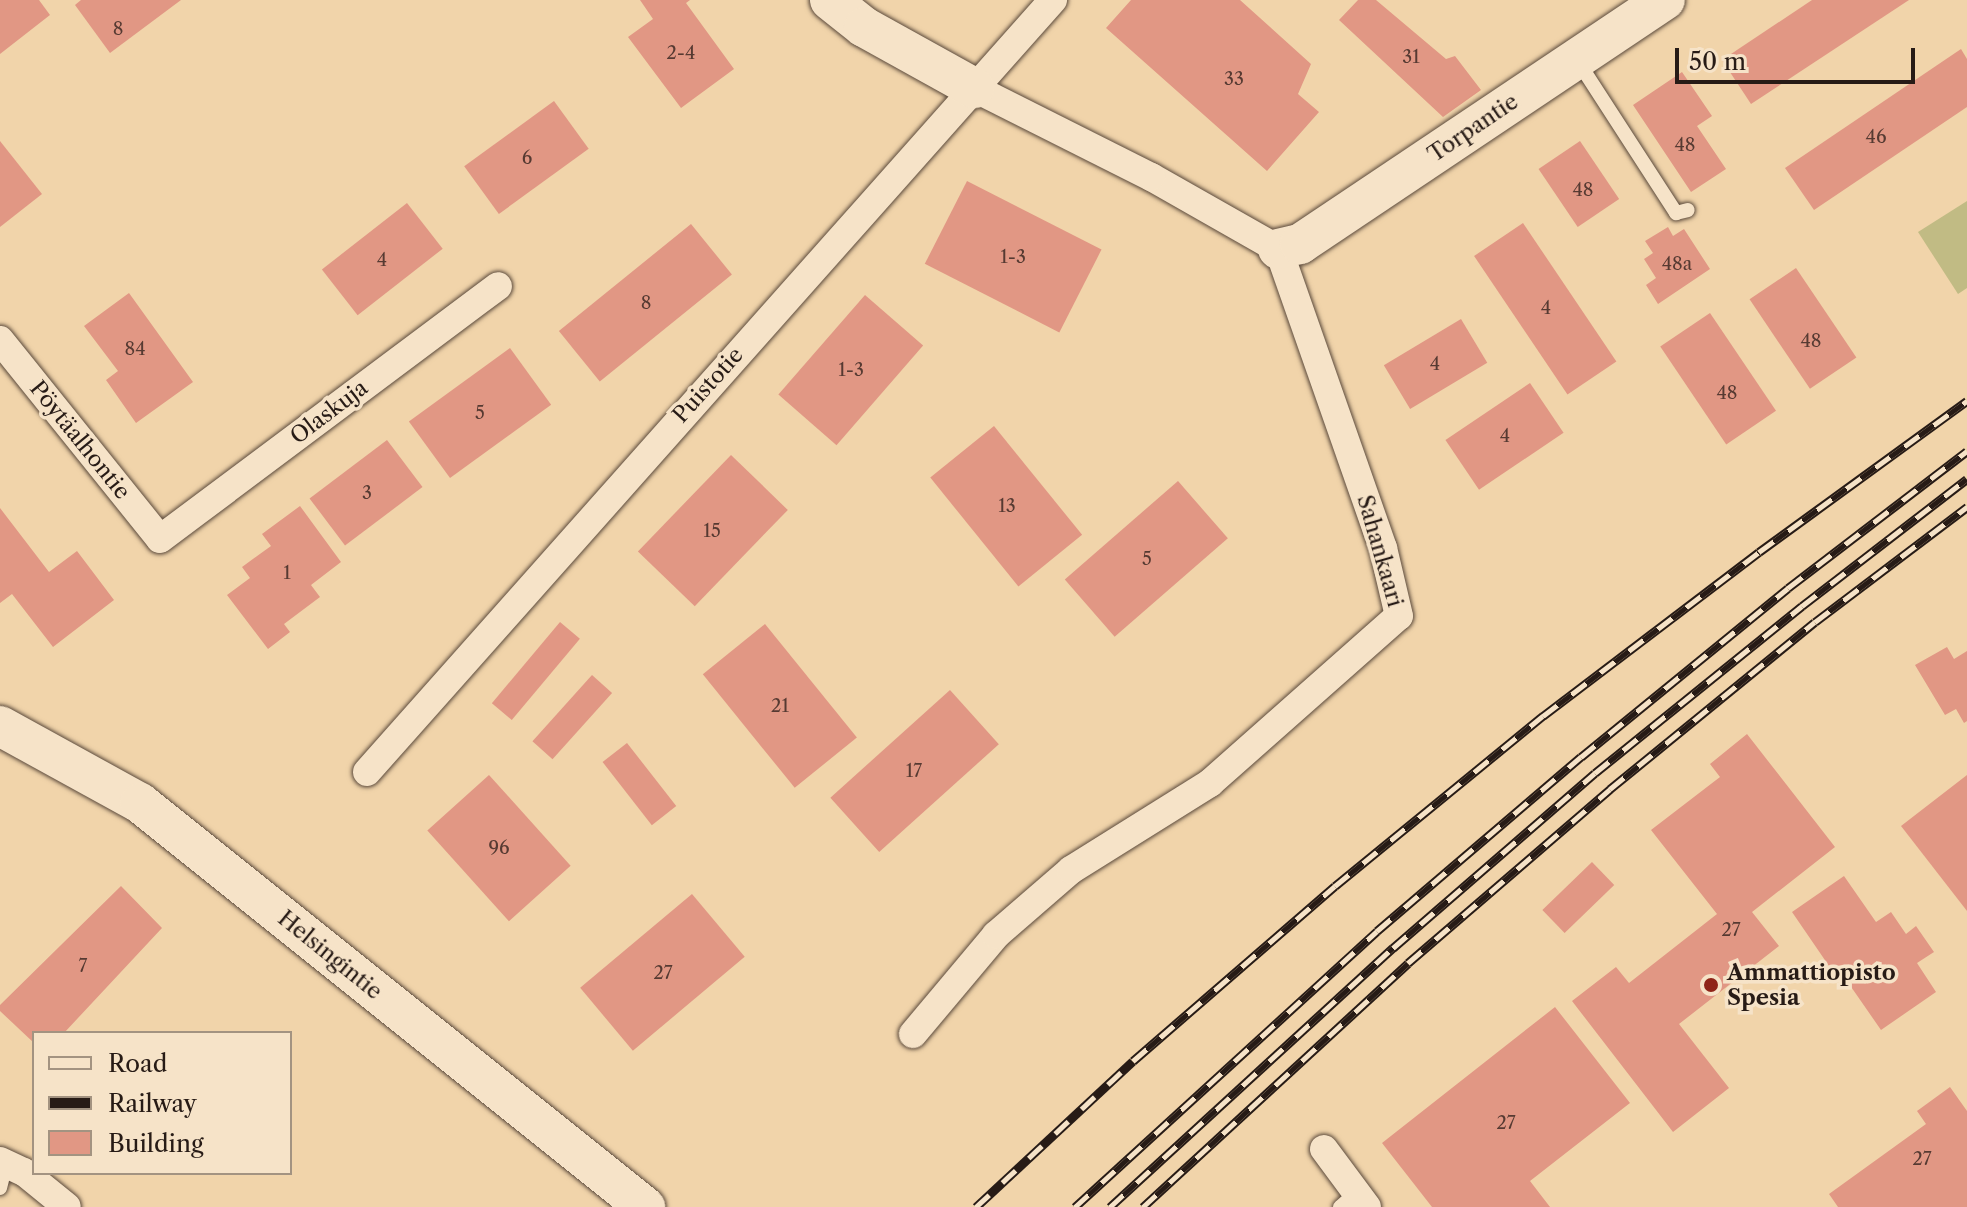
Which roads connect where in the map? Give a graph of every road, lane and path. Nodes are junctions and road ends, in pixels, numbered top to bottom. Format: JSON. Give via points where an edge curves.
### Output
{"nodes":[{"id":1,"x":830,"y":0,"type":"edge"},
{"id":2,"x":1053,"y":0,"type":"edge"},
{"id":3,"x":1665,"y":0,"type":"edge"},
{"id":4,"x":1576,"y":59,"type":"junction"},
{"id":5,"x":974,"y":88,"type":"junction"},
{"id":6,"x":1688,"y":210,"type":"dead end"},
{"id":7,"x":1278,"y":249,"type":"junction"},
{"id":8,"x":498,"y":286,"type":"dead end"},
{"id":9,"x":0,"y":340,"type":"edge"},
{"id":10,"x":160,"y":539,"type":"joint"},
{"id":11,"x":0,"y":726,"type":"edge"},
{"id":12,"x":367,"y":772,"type":"dead end"},
{"id":13,"x":913,"y":1034,"type":"dead end"},
{"id":14,"x":1324,"y":1149,"type":"dead end"},
{"id":15,"x":2,"y":1171,"type":"edge"},
{"id":16,"x":1354,"y":1202,"type":"edge"},
{"id":17,"x":67,"y":1207,"type":"edge"},
{"id":18,"x":645,"y":1207,"type":"edge"}],
"edges":[{"from":1,"to":5,"type":"main road","via":[[864,27]]},
{"from":2,"to":5,"type":"street","name":"Puistotie"},
{"from":3,"to":4,"type":"main road","name":"Torpantie"},
{"from":4,"to":6,"type":"lane","via":[[1676,213]]},
{"from":4,"to":7,"type":"main road","name":"Torpantie","via":[[1300,244]]},
{"from":5,"to":7,"type":"street","via":[[1151,177]]},
{"from":5,"to":12,"type":"street","name":"Puistotie"},
{"from":7,"to":13,"type":"street","name":"Sahankaari","via":[[1383,548],[1399,616],[1210,783],[1071,870],[996,935]]},
{"from":8,"to":10,"type":"street","name":"Olaskuja"},
{"from":9,"to":10,"type":"street","name":"Pöytäalhontie"},
{"from":11,"to":18,"type":"main road","name":"Helsingintie","via":[[140,803]]},
{"from":14,"to":16,"type":"street"},
{"from":15,"to":17,"type":"street","via":[[24,1172]]}]}
